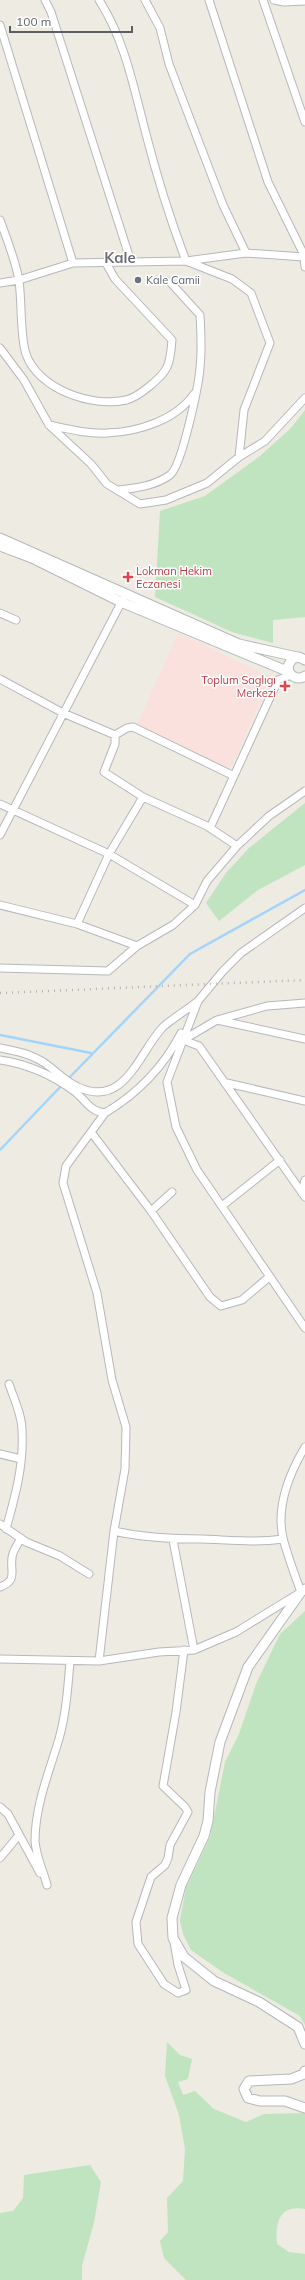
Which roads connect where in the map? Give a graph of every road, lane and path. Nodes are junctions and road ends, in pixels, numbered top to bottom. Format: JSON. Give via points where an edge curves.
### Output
{"nodes":[{"id":1,"x":45,"y":0,"type":"edge"},
{"id":2,"x":99,"y":0,"type":"edge"},
{"id":3,"x":145,"y":0,"type":"edge"},
{"id":4,"x":209,"y":0,"type":"edge"},
{"id":5,"x":263,"y":0,"type":"edge"},
{"id":6,"x":274,"y":0,"type":"edge"},
{"id":7,"x":305,"y":1,"type":"edge"},
{"id":8,"x":0,"y":25,"type":"edge"},
{"id":9,"x":305,"y":122,"type":"edge"},
{"id":10,"x":0,"y":220,"type":"edge"},
{"id":11,"x":246,"y":253,"type":"junction"},
{"id":12,"x":304,"y":257,"type":"edge"},
{"id":13,"x":186,"y":261,"type":"junction"},
{"id":14,"x":73,"y":262,"type":"junction"},
{"id":15,"x":131,"y":262,"type":"junction"},
{"id":16,"x":106,"y":263,"type":"junction"},
{"id":17,"x":305,"y":267,"type":"edge"},
{"id":18,"x":19,"y":280,"type":"junction"},
{"id":19,"x":170,"y":282,"type":"dead end"},
{"id":20,"x":0,"y":283,"type":"edge"},
{"id":21,"x":0,"y":348,"type":"edge"},
{"id":22,"x":198,"y":388,"type":"junction"},
{"id":23,"x":305,"y":398,"type":"edge"},
{"id":24,"x":49,"y":425,"type":"junction"},
{"id":25,"x":239,"y":457,"type":"junction"},
{"id":26,"x":118,"y":490,"type":"junction"},
{"id":27,"x":0,"y":538,"type":"edge"},
{"id":28,"x":0,"y":546,"type":"edge"},
{"id":29,"x":123,"y":598,"type":"junction"},
{"id":30,"x":0,"y":613,"type":"edge"},
{"id":31,"x":16,"y":620,"type":"dead end"},
{"id":32,"x":302,"y":658,"type":"edge"},
{"id":33,"x":299,"y":677,"type":"edge"},
{"id":34,"x":0,"y":679,"type":"edge"},
{"id":35,"x":63,"y":713,"type":"junction"},
{"id":36,"x":115,"y":735,"type":"junction"},
{"id":37,"x":234,"y":776,"type":"junction"},
{"id":38,"x":305,"y":791,"type":"edge"},
{"id":39,"x":143,"y":797,"type":"junction"},
{"id":40,"x":0,"y":804,"type":"edge"},
{"id":41,"x":13,"y":810,"type":"junction"},
{"id":42,"x":210,"y":828,"type":"junction"},
{"id":43,"x":0,"y":835,"type":"edge"},
{"id":44,"x":237,"y":846,"type":"junction"},
{"id":45,"x":109,"y":854,"type":"junction"},
{"id":46,"x":0,"y":905,"type":"edge"},
{"id":47,"x":195,"y":905,"type":"junction"},
{"id":48,"x":305,"y":908,"type":"edge"},
{"id":49,"x":77,"y":924,"type":"junction"},
{"id":50,"x":137,"y":946,"type":"junction"},
{"id":51,"x":0,"y":968,"type":"edge"},
{"id":52,"x":198,"y":1001,"type":"junction"},
{"id":53,"x":305,"y":1003,"type":"edge"},
{"id":54,"x":217,"y":1020,"type":"junction"},
{"id":55,"x":305,"y":1039,"type":"edge"},
{"id":56,"x":183,"y":1040,"type":"junction"},
{"id":57,"x":0,"y":1048,"type":"edge"},
{"id":58,"x":0,"y":1060,"type":"edge"},
{"id":59,"x":227,"y":1084,"type":"junction"},
{"id":60,"x":75,"y":1088,"type":"junction"},
{"id":61,"x":305,"y":1102,"type":"edge"},
{"id":62,"x":105,"y":1113,"type":"junction"},
{"id":63,"x":91,"y":1132,"type":"junction"},
{"id":64,"x":280,"y":1160,"type":"junction"},
{"id":65,"x":305,"y":1180,"type":"edge"},
{"id":66,"x":172,"y":1192,"type":"dead end"},
{"id":67,"x":304,"y":1195,"type":"edge"},
{"id":68,"x":222,"y":1206,"type":"junction"},
{"id":69,"x":151,"y":1211,"type":"junction"},
{"id":70,"x":269,"y":1277,"type":"junction"},
{"id":71,"x":305,"y":1328,"type":"edge"},
{"id":72,"x":9,"y":1384,"type":"dead end"},
{"id":73,"x":305,"y":1447,"type":"edge"},
{"id":74,"x":0,"y":1454,"type":"edge"},
{"id":75,"x":21,"y":1459,"type":"junction"},
{"id":76,"x":3,"y":1526,"type":"edge"},
{"id":77,"x":114,"y":1532,"type":"junction"},
{"id":78,"x":21,"y":1538,"type":"junction"},
{"id":79,"x":283,"y":1539,"type":"junction"},
{"id":80,"x":173,"y":1540,"type":"junction"},
{"id":81,"x":89,"y":1574,"type":"dead end"},
{"id":82,"x":0,"y":1587,"type":"edge"},
{"id":83,"x":303,"y":1591,"type":"edge"},
{"id":84,"x":184,"y":1650,"type":"junction"},
{"id":85,"x":194,"y":1650,"type":"junction"},
{"id":86,"x":0,"y":1659,"type":"edge"},
{"id":87,"x":70,"y":1661,"type":"junction"},
{"id":88,"x":99,"y":1661,"type":"junction"},
{"id":89,"x":0,"y":1807,"type":"edge"},
{"id":90,"x":19,"y":1835,"type":"junction"},
{"id":91,"x":0,"y":1858,"type":"edge"},
{"id":92,"x":173,"y":1938,"type":"junction"},
{"id":93,"x":305,"y":2044,"type":"edge"},
{"id":94,"x":305,"y":2071,"type":"edge"},
{"id":95,"x":305,"y":2108,"type":"edge"}],
"edges":[{"from":1,"to":15,"type":"street"},
{"from":2,"to":13,"type":"street","via":[[124,54],[164,200]]},
{"from":3,"to":11,"type":"street","via":[[160,28],[175,78],[223,205]]},
{"from":4,"to":12,"type":"street","via":[[268,182]]},
{"from":5,"to":9,"type":"street"},
{"from":6,"to":7,"type":"street"},
{"from":8,"to":14,"type":"street"},
{"from":10,"to":18,"type":"street"},
{"from":11,"to":12,"type":"street"},
{"from":11,"to":13,"type":"street"},
{"from":12,"to":17,"type":"street"},
{"from":13,"to":15,"type":"street"},
{"from":13,"to":25,"type":"street","via":[[232,279],[251,293],[270,344],[244,410]]},
{"from":14,"to":16,"type":"street"},
{"from":14,"to":18,"type":"street"},
{"from":15,"to":16,"type":"street"},
{"from":16,"to":18,"type":"street","via":[[115,278],[172,340],[167,367],[154,383],[128,400],[105,403],[77,397],[34,371],[26,353]]},
{"from":18,"to":20,"type":"street"},
{"from":19,"to":22,"type":"street","via":[[200,315]]},
{"from":21,"to":24,"type":"street","via":[[24,380]]},
{"from":22,"to":24,"type":"street","via":[[187,403],[145,427],[107,433]]},
{"from":22,"to":26,"type":"street","via":[[179,459],[171,474],[147,486]]},
{"from":23,"to":25,"type":"street","via":[[265,441]]},
{"from":24,"to":26,"type":"street","via":[[91,464],[107,484]]},
{"from":25,"to":26,"type":"street","via":[[207,483],[166,500],[140,504]]},
{"from":27,"to":29,"type":"street"},
{"from":28,"to":29,"type":"street"},
{"from":29,"to":32,"type":"street","via":[[239,644]]},
{"from":29,"to":33,"type":"street"},
{"from":29,"to":35,"type":"street"},
{"from":30,"to":31,"type":"street"},
{"from":32,"to":33,"type":"street","via":[[289,662]]},
{"from":33,"to":37,"type":"street","via":[[278,680]]},
{"from":34,"to":35,"type":"street"},
{"from":35,"to":36,"type":"street"},
{"from":35,"to":41,"type":"street"},
{"from":36,"to":37,"type":"street","via":[[133,726]]},
{"from":36,"to":39,"type":"street","via":[[115,744],[104,772]]},
{"from":37,"to":42,"type":"street"},
{"from":38,"to":44,"type":"street","via":[[269,816]]},
{"from":39,"to":42,"type":"street"},
{"from":39,"to":45,"type":"street"},
{"from":40,"to":41,"type":"street"},
{"from":41,"to":43,"type":"street"},
{"from":41,"to":45,"type":"street"},
{"from":42,"to":44,"type":"street"},
{"from":44,"to":47,"type":"street","via":[[207,881]]},
{"from":45,"to":47,"type":"street"},
{"from":45,"to":49,"type":"street"},
{"from":46,"to":49,"type":"street"},
{"from":47,"to":50,"type":"street","via":[[173,925]]},
{"from":48,"to":52,"type":"street","via":[[241,953],[222,971]]},
{"from":49,"to":50,"type":"street"},
{"from":50,"to":51,"type":"street","via":[[108,971]]},
{"from":52,"to":56,"type":"street"},
{"from":52,"to":60,"type":"street","via":[[163,1027],[124,1082],[105,1091]]},
{"from":52,"to":62,"type":"street","via":[[172,1051],[138,1089]]},
{"from":53,"to":54,"type":"street","via":[[267,1006]]},
{"from":54,"to":55,"type":"street"},
{"from":54,"to":56,"type":"street"},
{"from":56,"to":59,"type":"street","via":[[199,1046]]},
{"from":56,"to":68,"type":"street","via":[[167,1082],[176,1127],[197,1170]]},
{"from":57,"to":60,"type":"street","via":[[21,1052],[52,1068]]},
{"from":58,"to":60,"type":"street","via":[[44,1073]]},
{"from":59,"to":61,"type":"street"},
{"from":59,"to":64,"type":"street"},
{"from":60,"to":62,"type":"street","via":[[97,1112]]},
{"from":62,"to":63,"type":"street"},
{"from":63,"to":69,"type":"street"},
{"from":63,"to":77,"type":"street","via":[[66,1166],[63,1183],[97,1292],[112,1380],[126,1427],[125,1468]]},
{"from":64,"to":67,"type":"street"},
{"from":64,"to":68,"type":"street"},
{"from":65,"to":67,"type":"street"},
{"from":66,"to":69,"type":"street"},
{"from":68,"to":70,"type":"street"},
{"from":69,"to":70,"type":"street","via":[[210,1297],[221,1306],[242,1300]]},
{"from":70,"to":71,"type":"street"},
{"from":72,"to":75,"type":"street","via":[[20,1415]]},
{"from":73,"to":79,"type":"street","via":[[294,1466],[283,1503]]},
{"from":74,"to":75,"type":"street"},
{"from":75,"to":76,"type":"street","via":[[16,1493]]},
{"from":76,"to":78,"type":"street"},
{"from":77,"to":80,"type":"street"},
{"from":77,"to":88,"type":"street"},
{"from":78,"to":81,"type":"street","via":[[60,1556]]},
{"from":78,"to":82,"type":"street","via":[[12,1558],[13,1574],[7,1584]]},
{"from":79,"to":80,"type":"street","via":[[262,1543]]},
{"from":79,"to":83,"type":"street"},
{"from":80,"to":85,"type":"street"},
{"from":83,"to":85,"type":"street","via":[[236,1632]]},
{"from":83,"to":92,"type":"street","via":[[248,1666],[220,1742],[210,1792],[208,1821],[204,1836],[181,1885],[172,1918]]},
{"from":84,"to":85,"type":"street"},
{"from":84,"to":88,"type":"street"},
{"from":84,"to":92,"type":"street","via":[[163,1786],[188,1812],[170,1845],[165,1865],[151,1877],[136,1922],[138,1944],[164,1984],[174,1991],[184,1992],[186,1990]]},
{"from":86,"to":87,"type":"street"},
{"from":87,"to":88,"type":"street"},
{"from":87,"to":90,"type":"street","via":[[62,1726],[41,1799],[36,1830],[38,1855],[47,1885]]},
{"from":89,"to":90,"type":"street","via":[[8,1814]]},
{"from":90,"to":91,"type":"street"},
{"from":92,"to":93,"type":"street","via":[[184,1957],[214,1981],[259,2002],[298,2027]]},
{"from":94,"to":95,"type":"street","via":[[304,2074],[291,2079],[249,2081],[244,2089],[248,2098],[260,2101],[285,2101]]}]}
